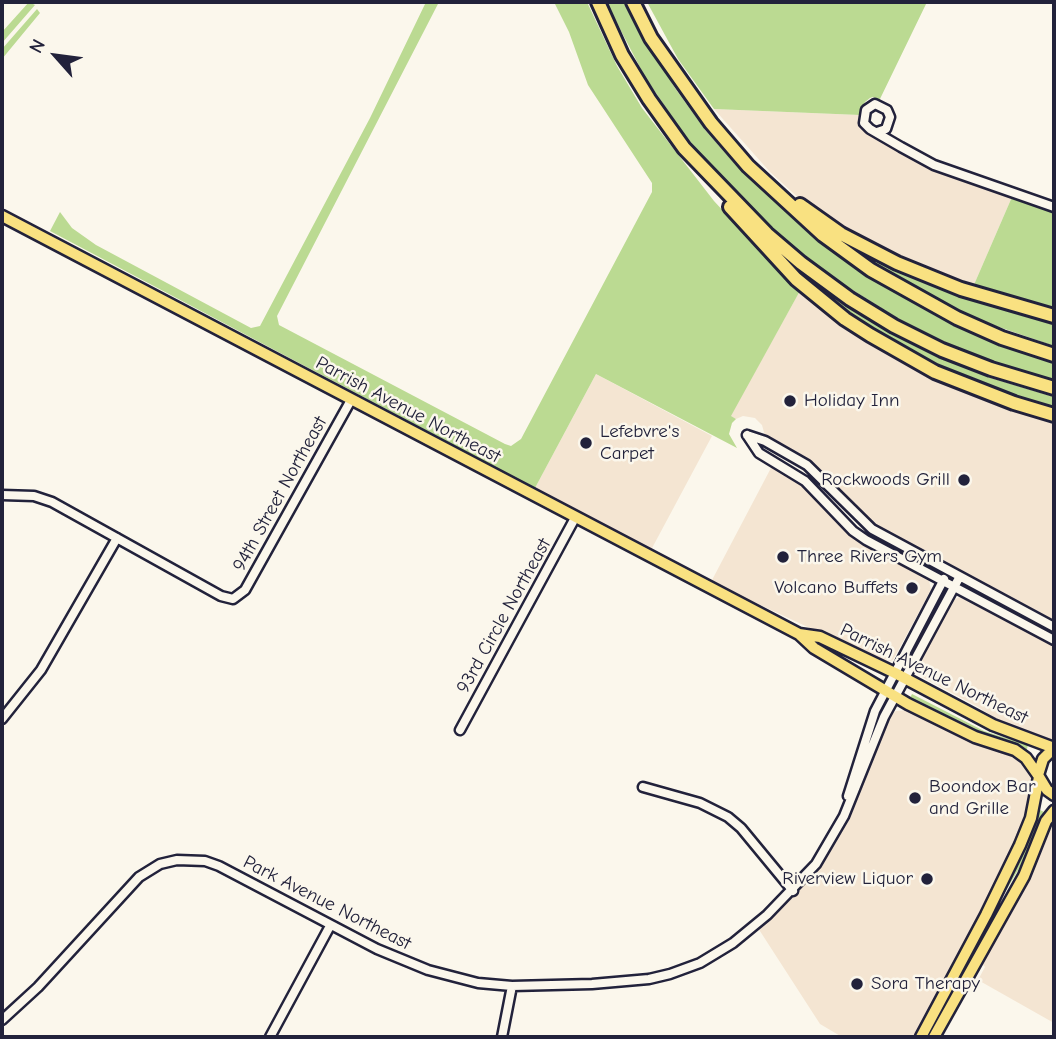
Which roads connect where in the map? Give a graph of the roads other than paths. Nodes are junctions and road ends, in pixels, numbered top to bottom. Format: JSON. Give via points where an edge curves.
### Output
{"nodes":[{"id":1,"x":598,"y":2,"type":"edge"},
{"id":2,"x":633,"y":2,"type":"edge"},
{"id":3,"x":711,"y":123,"type":"junction"},
{"id":4,"x":877,"y":132,"type":"dead end"},
{"id":5,"x":701,"y":164,"type":"junction"},
{"id":6,"x":1054,"y":207,"type":"edge"},
{"id":7,"x":2,"y":216,"type":"edge"},
{"id":8,"x":1054,"y":316,"type":"edge"},
{"id":9,"x":1054,"y":355,"type":"edge"},
{"id":10,"x":1054,"y":388,"type":"edge"},
{"id":11,"x":351,"y":400,"type":"junction"},
{"id":12,"x":1054,"y":415,"type":"edge"},
{"id":13,"x":2,"y":495,"type":"edge"},
{"id":14,"x":575,"y":518,"type":"junction"},
{"id":15,"x":117,"y":538,"type":"junction"},
{"id":16,"x":948,"y":572,"type":"junction"},
{"id":17,"x":959,"y":578,"type":"junction"},
{"id":18,"x":942,"y":582,"type":"junction"},
{"id":19,"x":954,"y":588,"type":"junction"},
{"id":20,"x":1054,"y":627,"type":"edge"},
{"id":21,"x":799,"y":634,"type":"junction"},
{"id":22,"x":1054,"y":640,"type":"edge"},
{"id":23,"x":895,"y":673,"type":"junction"},
{"id":24,"x":905,"y":679,"type":"junction"},
{"id":25,"x":886,"y":689,"type":"junction"},
{"id":26,"x":896,"y":696,"type":"junction"},
{"id":27,"x":2,"y":719,"type":"edge"},
{"id":28,"x":460,"y":730,"type":"dead end"},
{"id":29,"x":1054,"y":748,"type":"edge"},
{"id":30,"x":1039,"y":776,"type":"junction"},
{"id":31,"x":643,"y":787,"type":"dead end"},
{"id":32,"x":1054,"y":794,"type":"edge"},
{"id":33,"x":1054,"y":811,"type":"edge"},
{"id":34,"x":844,"y":816,"type":"junction"},
{"id":35,"x":793,"y":891,"type":"junction"},
{"id":36,"x":330,"y":926,"type":"junction"},
{"id":37,"x":512,"y":986,"type":"junction"},
{"id":38,"x":2,"y":1020,"type":"edge"},
{"id":39,"x":270,"y":1037,"type":"edge"},
{"id":40,"x":502,"y":1037,"type":"edge"},
{"id":41,"x":921,"y":1037,"type":"edge"},
{"id":42,"x":934,"y":1037,"type":"edge"}],
"edges":[{"from":1,"to":5,"type":"highway","via":[[649,99]]},
{"from":2,"to":3,"type":"highway","via":[[651,38]]},
{"from":3,"to":8,"type":"highway","via":[[787,195],[841,234],[961,289]]},
{"from":3,"to":9,"type":"highway","via":[[785,203],[871,270],[957,318]]},
{"from":4,"to":6,"type":"street","via":[[934,164]]},
{"from":5,"to":10,"type":"highway","via":[[767,234],[850,299],[942,350]]},
{"from":5,"to":12,"type":"highway","via":[[713,188],[775,258],[845,319],[935,372]]},
{"from":7,"to":11,"type":"main road","name":"Parrish Avenue Northeast"},
{"from":11,"to":14,"type":"main road","name":"Parrish Avenue Northeast"},
{"from":11,"to":15,"type":"street","name":"94th Street Northeast","via":[[245,590],[233,599]]},
{"from":13,"to":15,"type":"street","via":[[52,502]]},
{"from":14,"to":21,"type":"main road","name":"Parrish Avenue Northeast"},
{"from":14,"to":28,"type":"street","name":"93rd Circle Northeast"},
{"from":15,"to":27,"type":"street","via":[[41,670]]},
{"from":16,"to":17,"type":"street"},
{"from":16,"to":18,"type":"street","name":"Park Avenue Northeast"},
{"from":16,"to":18,"type":"street","via":[[872,530],[807,465],[747,435],[759,453],[805,481],[853,531]]},
{"from":17,"to":19,"type":"street","name":"Park Avenue Northeast"},
{"from":17,"to":20,"type":"street"},
{"from":18,"to":19,"type":"street"},
{"from":18,"to":23,"type":"street","name":"Park Avenue Northeast"},
{"from":19,"to":22,"type":"street"},
{"from":19,"to":24,"type":"street","name":"Park Avenue Northeast"},
{"from":21,"to":23,"type":"main road","name":"Parrish Avenue Northeast","via":[[820,637]]},
{"from":21,"to":25,"type":"main road","name":"Parrish Avenue Northeast","via":[[814,648]]},
{"from":23,"to":24,"type":"main road","name":"Parrish Avenue Northeast"},
{"from":23,"to":25,"type":"street","name":"Park Avenue Northeast"},
{"from":24,"to":26,"type":"street","name":"Park Avenue Northeast"},
{"from":24,"to":29,"type":"main road","name":"Parrish Avenue Northeast","via":[[993,725]]},
{"from":25,"to":26,"type":"main road","name":"Parrish Avenue Northeast"},
{"from":25,"to":34,"type":"street","name":"Park Avenue Northeast","via":[[867,730]]},
{"from":26,"to":30,"type":"main road","name":"Parrish Avenue Northeast","via":[[975,737],[1015,750]]},
{"from":26,"to":34,"type":"street","name":"Park Avenue Northeast"},
{"from":29,"to":30,"type":"main road","via":[[1043,760]]},
{"from":30,"to":32,"type":"main road","name":"Parrish Avenue Northeast"},
{"from":30,"to":41,"type":"main road","via":[[1031,818],[1015,856]]},
{"from":31,"to":35,"type":"street","via":[[700,803],[728,817]]},
{"from":33,"to":42,"type":"main road","via":[[1024,876]]},
{"from":34,"to":35,"type":"street","name":"Park Avenue Northeast","via":[[816,864]]},
{"from":35,"to":37,"type":"street","name":"Park Avenue Northeast","via":[[733,943],[670,974],[592,984]]},
{"from":36,"to":37,"type":"street","name":"Park Avenue Northeast","via":[[428,970]]},
{"from":36,"to":38,"type":"street","name":"Park Avenue Northeast","via":[[219,866],[191,859],[164,863],[139,877]]},
{"from":36,"to":39,"type":"street"},
{"from":37,"to":40,"type":"street"}]}
